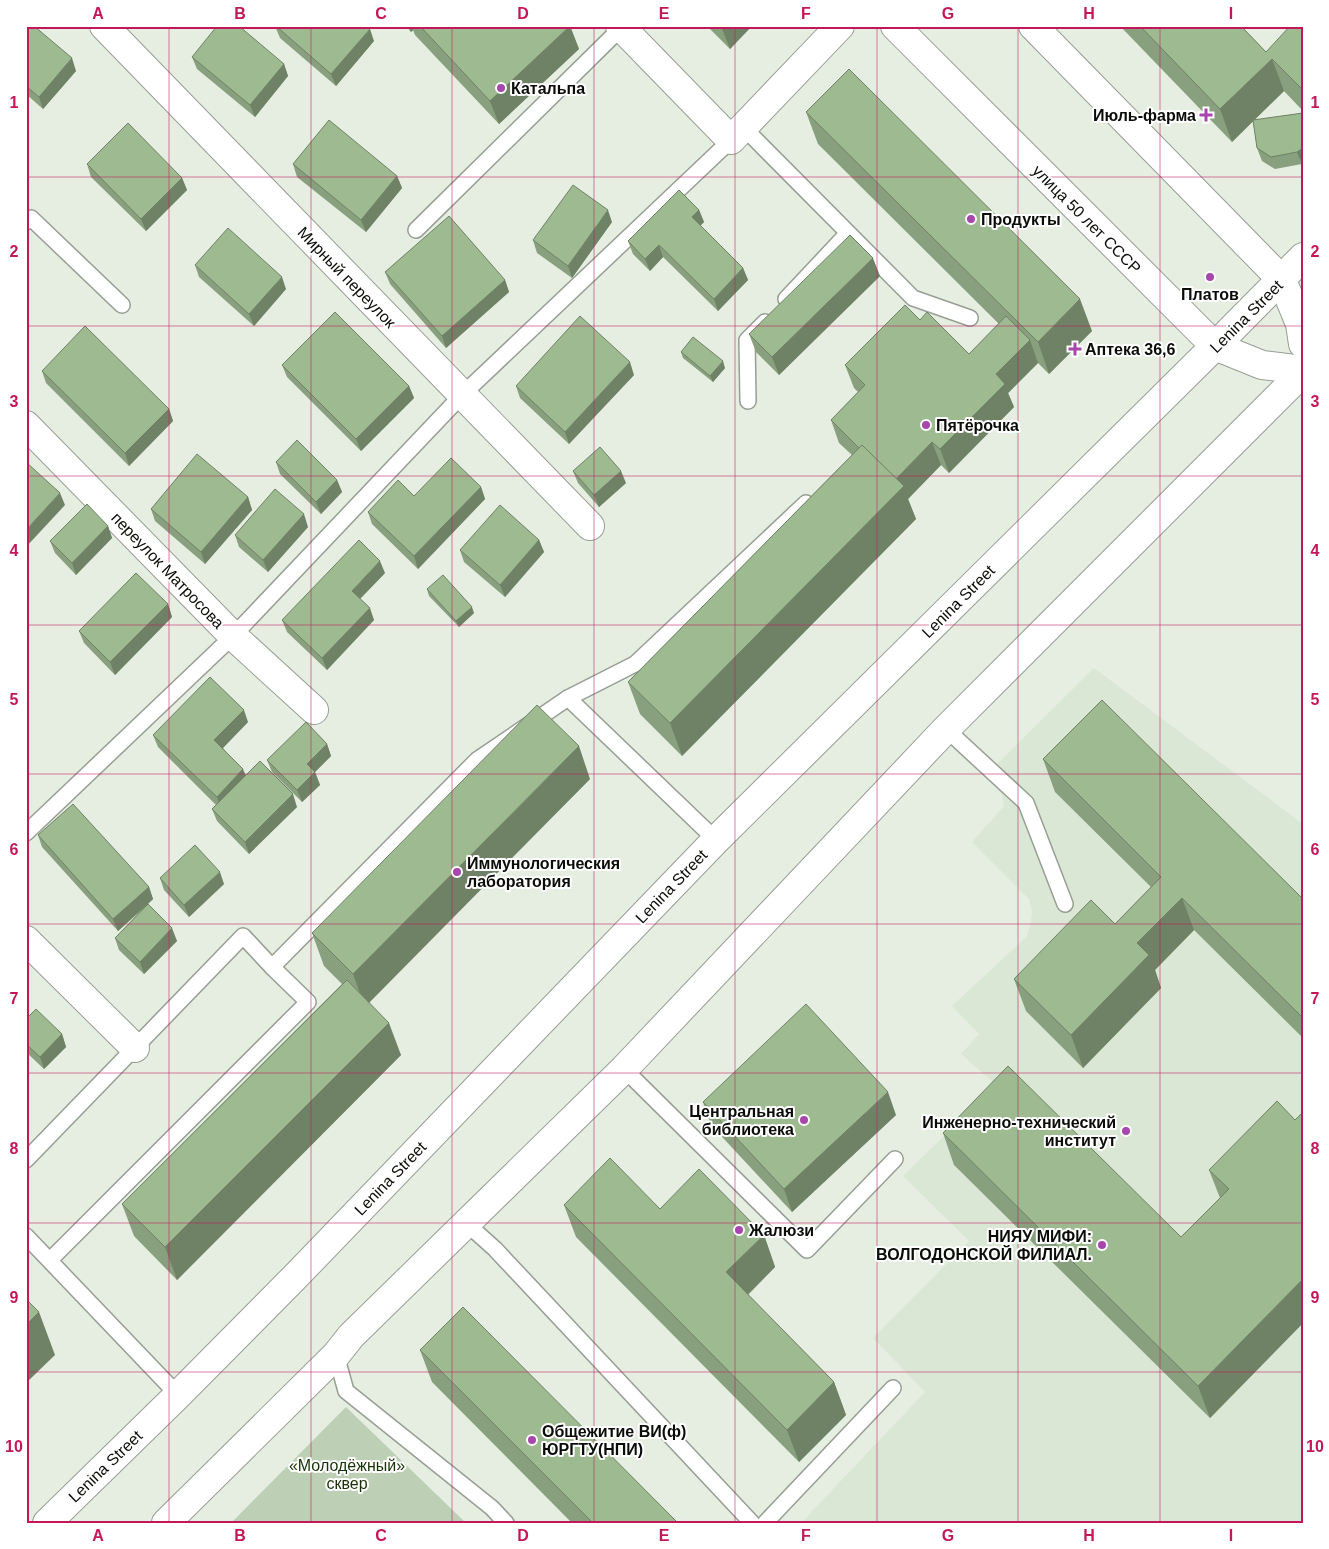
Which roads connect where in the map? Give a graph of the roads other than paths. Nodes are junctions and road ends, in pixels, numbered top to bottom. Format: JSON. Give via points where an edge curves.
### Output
{"nodes":[{"id":1,"x":104,"y":26,"type":"edge"},
{"id":2,"x":840,"y":26,"type":"edge"},
{"id":3,"x":895,"y":26,"type":"edge"},
{"id":4,"x":1033,"y":26,"type":"edge"},
{"id":5,"x":621,"y":27,"type":"edge"},
{"id":6,"x":737,"y":133,"type":"junction"},
{"id":7,"x":26,"y":222,"type":"edge"},
{"id":8,"x":416,"y":230,"type":"dead end"},
{"id":9,"x":848,"y":233,"type":"junction"},
{"id":10,"x":1303,"y":257,"type":"edge"},
{"id":11,"x":1282,"y":280,"type":"junction"},
{"id":12,"x":122,"y":306,"type":"dead end"},
{"id":13,"x":970,"y":318,"type":"dead end"},
{"id":14,"x":1303,"y":344,"type":"edge"},
{"id":15,"x":1215,"y":346,"type":"junction"},
{"id":16,"x":1303,"y":371,"type":"edge"},
{"id":17,"x":462,"y":395,"type":"junction"},
{"id":18,"x":748,"y":401,"type":"dead end"},
{"id":19,"x":26,"y":425,"type":"edge"},
{"id":20,"x":816,"y":493,"type":"edge"},
{"id":21,"x":590,"y":526,"type":"dead end"},
{"id":22,"x":233,"y":636,"type":"junction"},
{"id":23,"x":568,"y":698,"type":"junction"},
{"id":24,"x":314,"y":710,"type":"dead end"},
{"id":25,"x":946,"y":729,"type":"junction"},
{"id":26,"x":26,"y":833,"type":"edge"},
{"id":27,"x":716,"y":840,"type":"junction"},
{"id":28,"x":1065,"y":904,"type":"dead end"},
{"id":29,"x":26,"y":940,"type":"edge"},
{"id":30,"x":272,"y":967,"type":"junction"},
{"id":31,"x":135,"y":1048,"type":"junction"},
{"id":32,"x":624,"y":1069,"type":"junction"},
{"id":33,"x":896,"y":1159,"type":"dead end"},
{"id":34,"x":26,"y":1160,"type":"edge"},
{"id":35,"x":466,"y":1223,"type":"junction"},
{"id":36,"x":26,"y":1236,"type":"edge"},
{"id":37,"x":50,"y":1260,"type":"junction"},
{"id":38,"x":336,"y":1355,"type":"junction"},
{"id":39,"x":893,"y":1388,"type":"dead end"},
{"id":40,"x":178,"y":1395,"type":"junction"},
{"id":41,"x":47,"y":1523,"type":"edge"},
{"id":42,"x":166,"y":1523,"type":"edge"},
{"id":43,"x":506,"y":1523,"type":"edge"},
{"id":44,"x":752,"y":1523,"type":"edge"},
{"id":45,"x":765,"y":1523,"type":"edge"}],
"edges":[{"from":1,"to":17,"type":"street","name":"Мирный переулок"},
{"from":2,"to":6,"type":"street"},
{"from":3,"to":15,"type":"street","name":"улица 50 лет СССР"},
{"from":4,"to":11,"type":"street"},
{"from":5,"to":6,"type":"street"},
{"from":5,"to":8,"type":"lane"},
{"from":6,"to":9,"type":"lane"},
{"from":6,"to":17,"type":"lane"},
{"from":7,"to":12,"type":"lane","via":[[31,218]]},
{"from":9,"to":13,"type":"lane","via":[[913,298]]},
{"from":9,"to":18,"type":"lane","via":[[747,340]]},
{"from":10,"to":11,"type":"street","name":"Lenina Street"},
{"from":11,"to":14,"type":"street","via":[[1300,324]]},
{"from":11,"to":15,"type":"street","name":"Lenina Street"},
{"from":15,"to":16,"type":"street","name":"улица 50 лет СССР","via":[[1262,365]]},
{"from":15,"to":27,"type":"street","name":"Lenina Street"},
{"from":16,"to":25,"type":"street"},
{"from":17,"to":21,"type":"street","name":"Мирный переулок"},
{"from":17,"to":22,"type":"lane"},
{"from":19,"to":22,"type":"street","name":"переулок Матросова"},
{"from":20,"to":23,"type":"lane","via":[[635,664]]},
{"from":22,"to":24,"type":"street","name":"переулок Матросова"},
{"from":22,"to":26,"type":"lane"},
{"from":23,"to":27,"type":"lane"},
{"from":23,"to":30,"type":"lane","via":[[477,760]]},
{"from":25,"to":28,"type":"lane","via":[[1026,803]]},
{"from":25,"to":32,"type":"street"},
{"from":27,"to":40,"type":"street","name":"Lenina Street"},
{"from":29,"to":31,"type":"street"},
{"from":30,"to":31,"type":"lane","via":[[243,936]]},
{"from":30,"to":37,"type":"lane","via":[[308,1002]]},
{"from":31,"to":34,"type":"lane"},
{"from":32,"to":33,"type":"lane","via":[[807,1250]]},
{"from":32,"to":35,"type":"street"},
{"from":35,"to":38,"type":"street","via":[[351,1336]]},
{"from":35,"to":44,"type":"lane","via":[[495,1249]]},
{"from":36,"to":37,"type":"lane"},
{"from":37,"to":40,"type":"lane"},
{"from":38,"to":42,"type":"street"},
{"from":38,"to":43,"type":"lane","via":[[346,1391],[492,1508]]},
{"from":39,"to":45,"type":"lane"},
{"from":40,"to":41,"type":"street","name":"Lenina Street"}]}
